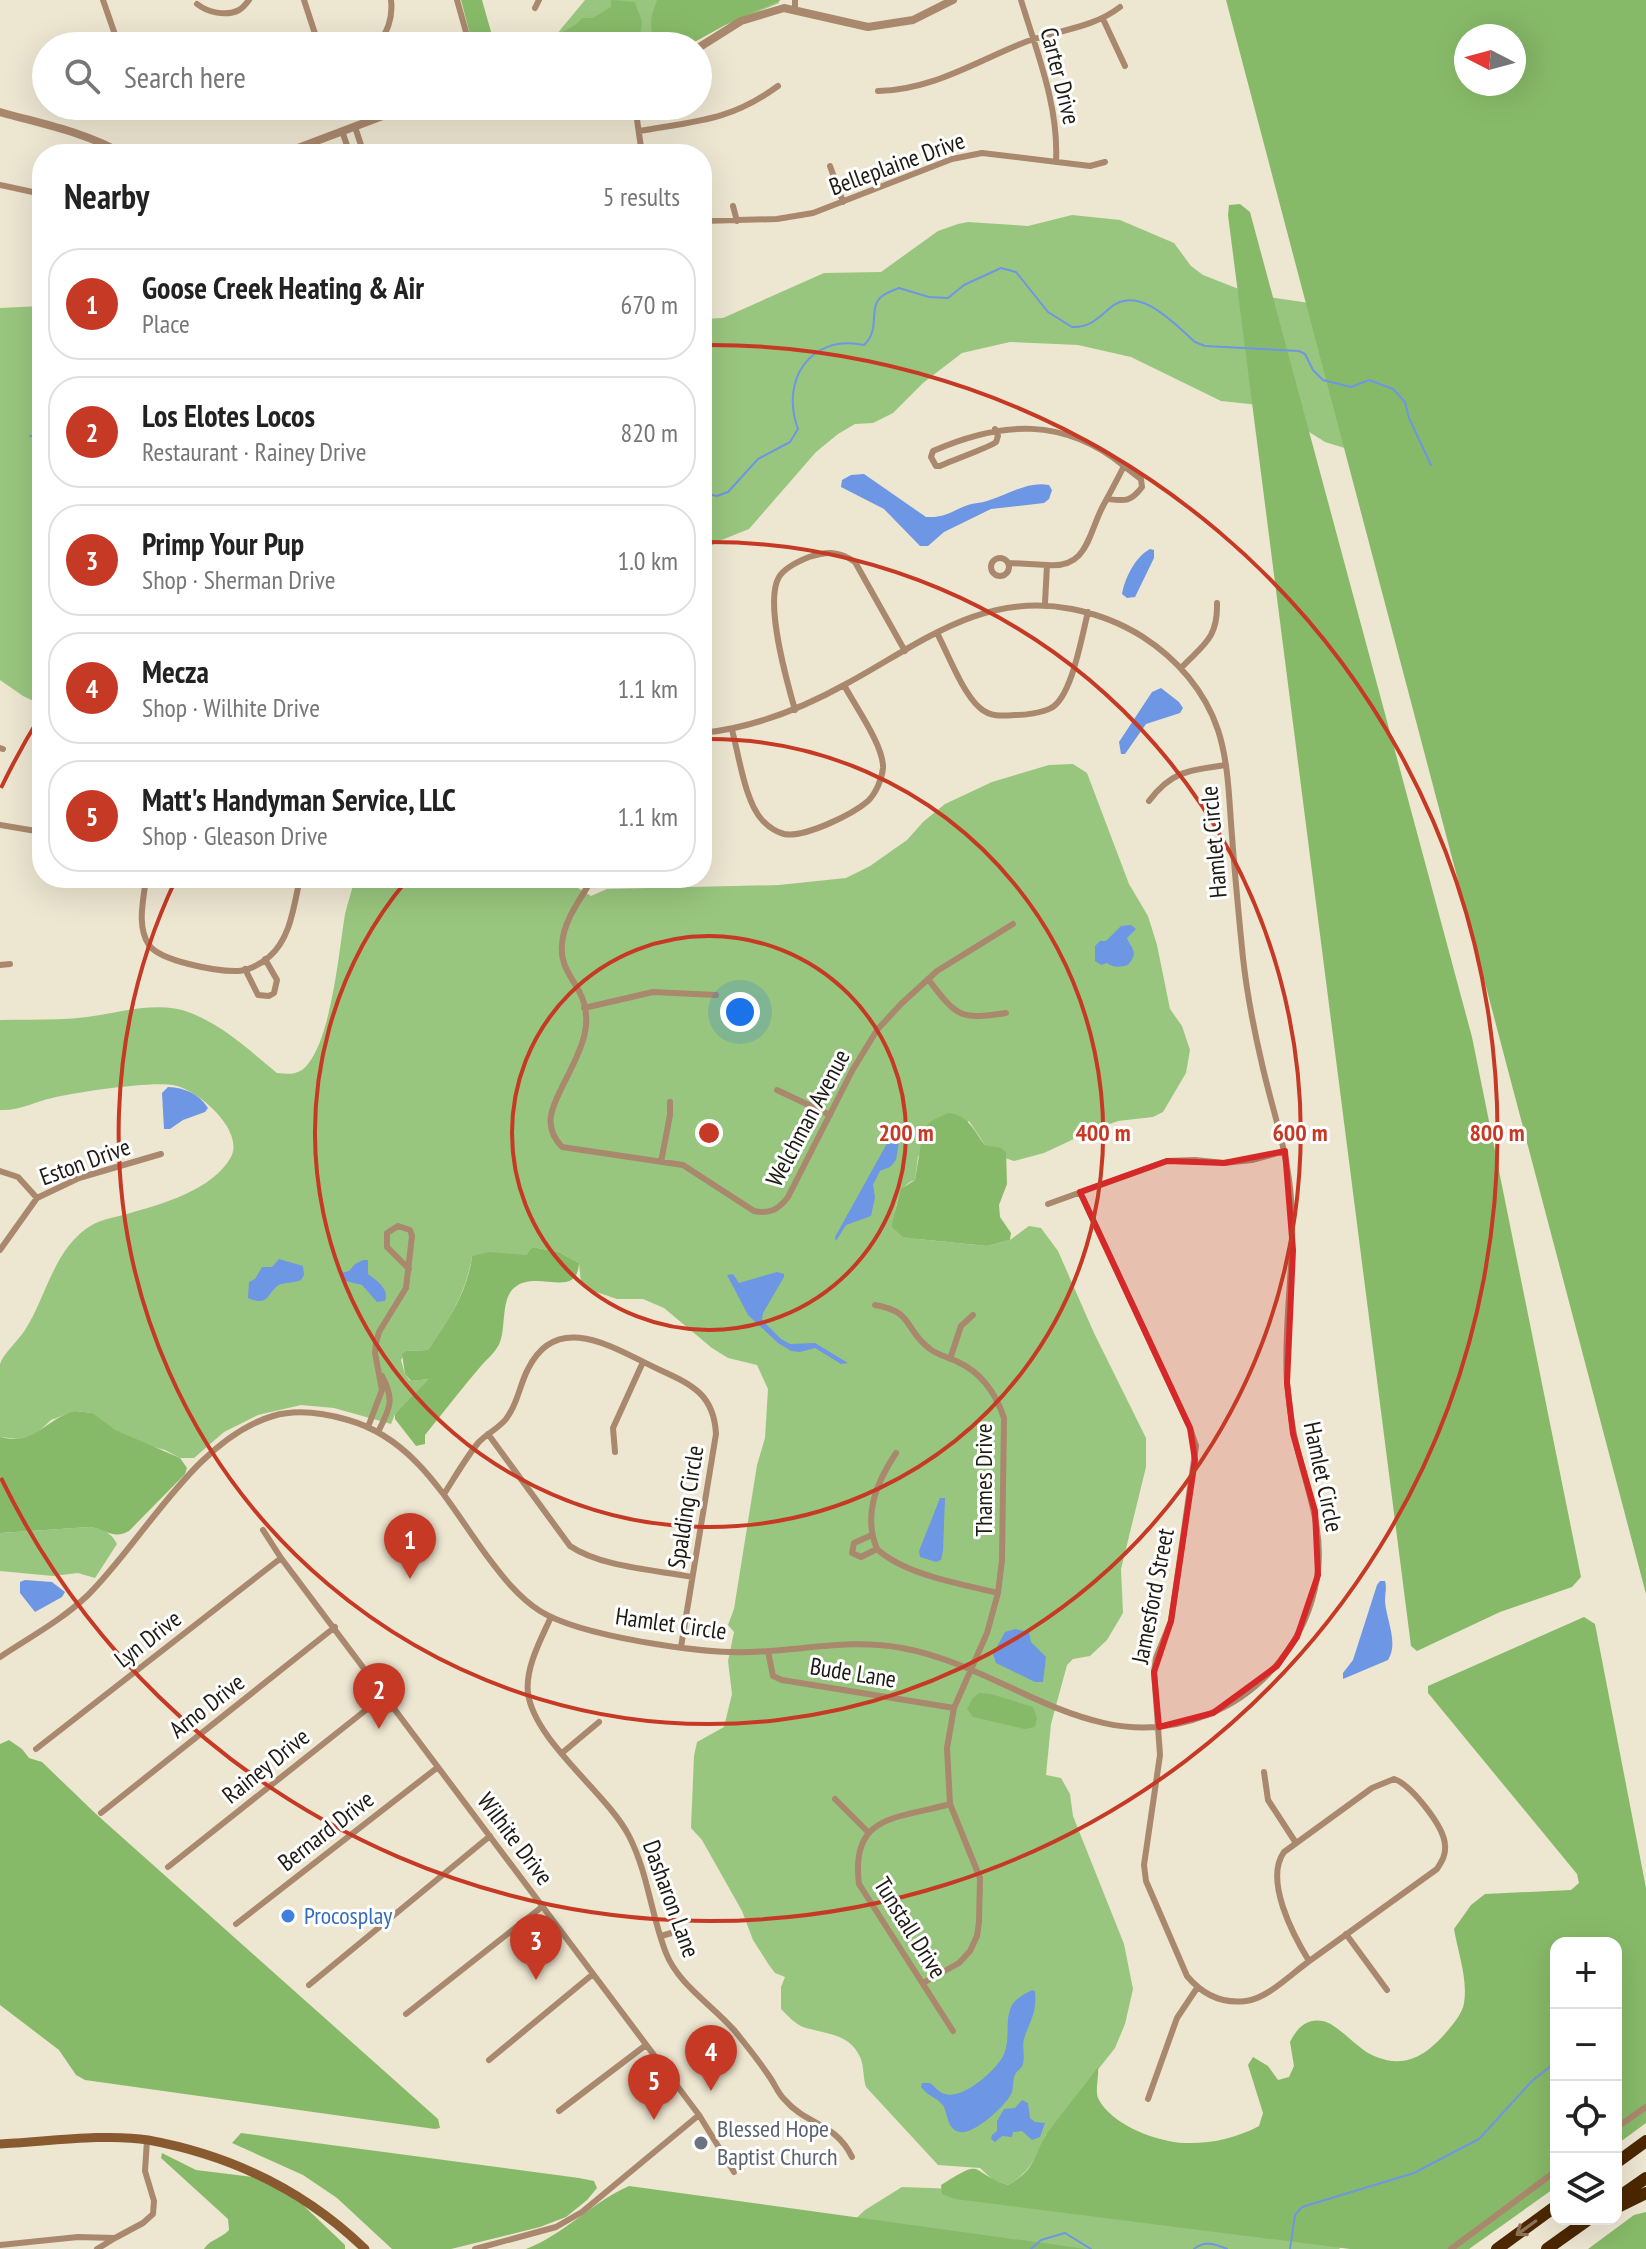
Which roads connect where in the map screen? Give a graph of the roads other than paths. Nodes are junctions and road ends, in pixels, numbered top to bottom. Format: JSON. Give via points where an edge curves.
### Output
{"nodes":[{"id":1,"x":103,"y":0,"type":"edge"},
{"id":2,"x":249,"y":0,"type":"edge"},
{"id":3,"x":304,"y":0,"type":"edge"},
{"id":4,"x":391,"y":0,"type":"edge"},
{"id":5,"x":457,"y":0,"type":"edge"},
{"id":6,"x":539,"y":0,"type":"edge"},
{"id":7,"x":953,"y":0,"type":"edge"},
{"id":8,"x":1021,"y":0,"type":"edge"},
{"id":9,"x":197,"y":4,"type":"dead end"},
{"id":10,"x":784,"y":4,"type":"edge"},
{"id":11,"x":795,"y":5,"type":"edge"},
{"id":12,"x":1120,"y":7,"type":"dead end"},
{"id":13,"x":535,"y":8,"type":"dead end"},
{"id":14,"x":1103,"y":19,"type":"junction"},
{"id":15,"x":114,"y":32,"type":"edge"},
{"id":16,"x":314,"y":32,"type":"edge"},
{"id":17,"x":386,"y":32,"type":"edge"},
{"id":18,"x":466,"y":32,"type":"edge"},
{"id":19,"x":712,"y":39,"type":"edge"},
{"id":20,"x":1033,"y":40,"type":"junction"},
{"id":21,"x":1125,"y":66,"type":"dead end"},
{"id":22,"x":778,"y":86,"type":"dead end"},
{"id":23,"x":878,"y":91,"type":"dead end"},
{"id":24,"x":0,"y":112,"type":"edge"},
{"id":25,"x":712,"y":119,"type":"edge"},
{"id":26,"x":372,"y":120,"type":"edge"},
{"id":27,"x":637,"y":120,"type":"edge"},
{"id":28,"x":704,"y":120,"type":"edge"},
{"id":29,"x":355,"y":127,"type":"junction"},
{"id":30,"x":342,"y":131,"type":"junction"},
{"id":31,"x":639,"y":131,"type":"junction"},
{"id":32,"x":106,"y":144,"type":"edge"},
{"id":33,"x":308,"y":144,"type":"edge"},
{"id":34,"x":347,"y":144,"type":"edge"},
{"id":35,"x":361,"y":144,"type":"edge"},
{"id":36,"x":641,"y":144,"type":"edge"},
{"id":37,"x":1056,"y":162,"type":"junction"},
{"id":38,"x":1105,"y":162,"type":"dead end"},
{"id":39,"x":830,"y":166,"type":"dead end"},
{"id":40,"x":0,"y":186,"type":"edge"},
{"id":41,"x":32,"y":192,"type":"edge"},
{"id":42,"x":843,"y":202,"type":"junction"},
{"id":43,"x":733,"y":206,"type":"dead end"},
{"id":44,"x":712,"y":221,"type":"edge"},
{"id":45,"x":737,"y":221,"type":"junction"},
{"id":46,"x":995,"y":429,"type":"junction"},
{"id":47,"x":961,"y":439,"type":"junction"},
{"id":48,"x":966,"y":453,"type":"junction"},
{"id":49,"x":1124,"y":466,"type":"junction"},
{"id":50,"x":1108,"y":499,"type":"junction"},
{"id":51,"x":1009,"y":563,"type":"dead end"},
{"id":52,"x":1047,"y":565,"type":"junction"},
{"id":53,"x":1045,"y":603,"type":"junction"},
{"id":54,"x":1217,"y":603,"type":"dead end"},
{"id":55,"x":1088,"y":612,"type":"junction"},
{"id":56,"x":937,"y":633,"type":"junction"},
{"id":57,"x":905,"y":651,"type":"junction"},
{"id":58,"x":1181,"y":668,"type":"junction"},
{"id":59,"x":844,"y":685,"type":"junction"},
{"id":60,"x":795,"y":710,"type":"junction"},
{"id":61,"x":732,"y":730,"type":"junction"},
{"id":62,"x":712,"y":732,"type":"edge"},
{"id":63,"x":1226,"y":765,"type":"junction"},
{"id":64,"x":1149,"y":801,"type":"dead end"},
{"id":65,"x":0,"y":826,"type":"edge"},
{"id":66,"x":32,"y":831,"type":"edge"},
{"id":67,"x":145,"y":888,"type":"edge"},
{"id":68,"x":298,"y":888,"type":"edge"},
{"id":69,"x":587,"y":888,"type":"edge"},
{"id":70,"x":1013,"y":924,"type":"dead end"},
{"id":71,"x":265,"y":959,"type":"junction"},
{"id":72,"x":10,"y":964,"type":"dead end"},
{"id":73,"x":0,"y":965,"type":"edge"},
{"id":74,"x":245,"y":969,"type":"junction"},
{"id":75,"x":928,"y":979,"type":"junction"},
{"id":76,"x":716,"y":995,"type":"dead end"},
{"id":77,"x":584,"y":1008,"type":"junction"},
{"id":78,"x":1006,"y":1013,"type":"dead end"},
{"id":79,"x":777,"y":1090,"type":"dead end"},
{"id":80,"x":670,"y":1102,"type":"dead end"},
{"id":81,"x":830,"y":1115,"type":"junction"},
{"id":82,"x":1285,"y":1151,"type":"junction"},
{"id":83,"x":161,"y":1154,"type":"dead end"},
{"id":84,"x":661,"y":1162,"type":"junction"},
{"id":85,"x":0,"y":1171,"type":"edge"},
{"id":86,"x":1080,"y":1192,"type":"junction"},
{"id":87,"x":37,"y":1198,"type":"junction"},
{"id":88,"x":1048,"y":1204,"type":"dead end"},
{"id":89,"x":0,"y":1250,"type":"edge"},
{"id":90,"x":409,"y":1269,"type":"junction"},
{"id":91,"x":875,"y":1305,"type":"dead end"},
{"id":92,"x":973,"y":1315,"type":"dead end"},
{"id":93,"x":950,"y":1359,"type":"junction"},
{"id":94,"x":643,"y":1362,"type":"junction"},
{"id":95,"x":379,"y":1372,"type":"junction"},
{"id":96,"x":368,"y":1427,"type":"junction"},
{"id":97,"x":378,"y":1432,"type":"junction"},
{"id":98,"x":488,"y":1434,"type":"junction"},
{"id":99,"x":615,"y":1452,"type":"dead end"},
{"id":100,"x":896,"y":1453,"type":"dead end"},
{"id":101,"x":444,"y":1494,"type":"junction"},
{"id":102,"x":263,"y":1530,"type":"dead end"},
{"id":103,"x":872,"y":1535,"type":"junction"},
{"id":104,"x":877,"y":1549,"type":"junction"},
{"id":105,"x":281,"y":1558,"type":"junction"},
{"id":106,"x":692,"y":1577,"type":"junction"},
{"id":107,"x":998,"y":1593,"type":"junction"},
{"id":108,"x":551,"y":1617,"type":"junction"},
{"id":109,"x":335,"y":1627,"type":"junction"},
{"id":110,"x":681,"y":1647,"type":"junction"},
{"id":111,"x":768,"y":1651,"type":"junction"},
{"id":112,"x":0,"y":1657,"type":"edge"},
{"id":113,"x":969,"y":1669,"type":"junction"},
{"id":114,"x":386,"y":1694,"type":"junction"},
{"id":115,"x":954,"y":1708,"type":"junction"},
{"id":116,"x":599,"y":1722,"type":"dead end"},
{"id":117,"x":1159,"y":1727,"type":"junction"},
{"id":118,"x":36,"y":1749,"type":"dead end"},
{"id":119,"x":562,"y":1753,"type":"junction"},
{"id":120,"x":438,"y":1767,"type":"junction"},
{"id":121,"x":1264,"y":1772,"type":"dead end"},
{"id":122,"x":835,"y":1799,"type":"dead end"},
{"id":123,"x":950,"y":1804,"type":"junction"},
{"id":124,"x":101,"y":1813,"type":"dead end"},
{"id":125,"x":867,"y":1831,"type":"junction"},
{"id":126,"x":490,"y":1836,"type":"junction"},
{"id":127,"x":1296,"y":1843,"type":"junction"},
{"id":128,"x":168,"y":1867,"type":"dead end"},
{"id":129,"x":543,"y":1906,"type":"junction"},
{"id":130,"x":236,"y":1924,"type":"dead end"},
{"id":131,"x":675,"y":1932,"type":"dead end"},
{"id":132,"x":1346,"y":1934,"type":"junction"},
{"id":133,"x":661,"y":1936,"type":"junction"},
{"id":134,"x":1309,"y":1961,"type":"junction"},
{"id":135,"x":593,"y":1974,"type":"junction"},
{"id":136,"x":923,"y":1983,"type":"junction"},
{"id":137,"x":309,"y":1985,"type":"dead end"},
{"id":138,"x":1197,"y":1988,"type":"junction"},
{"id":139,"x":1387,"y":1990,"type":"dead end"},
{"id":140,"x":406,"y":2014,"type":"dead end"},
{"id":141,"x":953,"y":2031,"type":"dead end"},
{"id":142,"x":646,"y":2045,"type":"junction"},
{"id":143,"x":489,"y":2060,"type":"dead end"},
{"id":144,"x":1148,"y":2099,"type":"dead end"},
{"id":145,"x":1646,"y":2107,"type":"edge"},
{"id":146,"x":559,"y":2111,"type":"dead end"},
{"id":147,"x":699,"y":2115,"type":"junction"},
{"id":148,"x":1622,"y":2124,"type":"edge"},
{"id":149,"x":147,"y":2140,"type":"junction"},
{"id":150,"x":1646,"y":2141,"type":"edge"},
{"id":151,"x":0,"y":2144,"type":"edge"},
{"id":152,"x":852,"y":2157,"type":"dead end"},
{"id":153,"x":1622,"y":2159,"type":"edge"},
{"id":154,"x":734,"y":2172,"type":"dead end"},
{"id":155,"x":1550,"y":2175,"type":"edge"},
{"id":156,"x":1646,"y":2178,"type":"edge"},
{"id":157,"x":1646,"y":2193,"type":"edge"},
{"id":158,"x":1622,"y":2195,"type":"edge"},
{"id":159,"x":1622,"y":2205,"type":"edge"},
{"id":160,"x":1550,"y":2210,"type":"edge"},
{"id":161,"x":1580,"y":2225,"type":"edge"},
{"id":162,"x":1584,"y":2225,"type":"edge"},
{"id":163,"x":1569,"y":2233,"type":"junction"},
{"id":164,"x":115,"y":2238,"type":"junction"},
{"id":165,"x":0,"y":2245,"type":"edge"},
{"id":166,"x":97,"y":2249,"type":"edge"},
{"id":167,"x":365,"y":2249,"type":"edge"},
{"id":168,"x":475,"y":2249,"type":"edge"},
{"id":169,"x":1451,"y":2249,"type":"edge"},
{"id":170,"x":1497,"y":2249,"type":"edge"},
{"id":171,"x":1547,"y":2249,"type":"edge"}],
"edges":[{"from":1,"to":15,"type":"street"},
{"from":2,"to":9,"type":"street","via":[[239,10],[225,12],[207,12]]},
{"from":3,"to":16,"type":"street"},
{"from":4,"to":17,"type":"street"},
{"from":5,"to":18,"type":"street"},
{"from":6,"to":13,"type":"street"},
{"from":7,"to":11,"type":"street","via":[[913,20],[868,27]]},
{"from":8,"to":20,"type":"street","name":"Carter Drive"},
{"from":10,"to":11,"type":"street"},
{"from":10,"to":19,"type":"street"},
{"from":12,"to":14,"type":"street"},
{"from":14,"to":20,"type":"street"},
{"from":14,"to":21,"type":"street"},
{"from":20,"to":23,"type":"street","via":[[928,85]]},
{"from":20,"to":37,"type":"street","name":"Carter Drive","via":[[1055,115]]},
{"from":22,"to":25,"type":"street","via":[[738,112]]},
{"from":24,"to":32,"type":"street"},
{"from":26,"to":29,"type":"street"},
{"from":27,"to":31,"type":"street"},
{"from":28,"to":31,"type":"street"},
{"from":29,"to":30,"type":"street"},
{"from":29,"to":35,"type":"street"},
{"from":30,"to":33,"type":"street"},
{"from":30,"to":34,"type":"street"},
{"from":31,"to":36,"type":"street"},
{"from":37,"to":38,"type":"street","name":"Belleplaine Drive"},
{"from":37,"to":42,"type":"street","name":"Belleplaine Drive","via":[[982,153],[952,159]]},
{"from":39,"to":42,"type":"street"},
{"from":40,"to":41,"type":"street"},
{"from":42,"to":45,"type":"street","name":"Belleplaine Drive","via":[[795,217]]},
{"from":43,"to":45,"type":"street"},
{"from":44,"to":45,"type":"street","name":"Belleplaine Drive"},
{"from":46,"to":47,"type":"street"},
{"from":46,"to":48,"type":"street","via":[[996,443]]},
{"from":46,"to":49,"type":"street","via":[[1066,433],[1104,450]]},
{"from":47,"to":48,"type":"street"},
{"from":47,"to":48,"type":"street","via":[[933,451],[931,457],[940,466]]},
{"from":49,"to":50,"type":"street"},
{"from":49,"to":50,"type":"street","via":[[1141,479],[1142,487],[1126,502]]},
{"from":50,"to":52,"type":"street","via":[[1084,550],[1060,567]]},
{"from":51,"to":52,"type":"street"},
{"from":52,"to":53,"type":"street"},
{"from":53,"to":55,"type":"street","name":"Hamlet Circle"},
{"from":53,"to":56,"type":"street","name":"Hamlet Circle","via":[[979,613]]},
{"from":54,"to":58,"type":"street","via":[[1218,623],[1211,638]]},
{"from":55,"to":56,"type":"street","via":[[1061,699],[1051,709],[1023,715],[995,716],[980,708]]},
{"from":55,"to":58,"type":"street","name":"Hamlet Circle","via":[[1136,632]]},
{"from":56,"to":57,"type":"street","name":"Hamlet Circle"},
{"from":57,"to":59,"type":"street","name":"Hamlet Circle"},
{"from":57,"to":60,"type":"street","via":[[855,562],[829,551],[805,558],[785,569],[775,591],[779,648]]},
{"from":58,"to":63,"type":"street","name":"Hamlet Circle","via":[[1216,723]]},
{"from":59,"to":60,"type":"street","name":"Hamlet Circle"},
{"from":59,"to":61,"type":"street","via":[[883,767],[870,799],[822,826],[785,834],[762,821]]},
{"from":60,"to":61,"type":"street","name":"Hamlet Circle"},
{"from":61,"to":62,"type":"street","name":"Hamlet Circle"},
{"from":63,"to":64,"type":"street","via":[[1176,775]]},
{"from":63,"to":82,"type":"street","name":"Hamlet Circle","via":[[1245,972],[1263,1071]]},
{"from":65,"to":66,"type":"street"},
{"from":67,"to":74,"type":"street","via":[[142,923],[149,946],[166,958]]},
{"from":68,"to":71,"type":"street","via":[[282,941]]},
{"from":69,"to":77,"type":"street","via":[[562,944],[564,967]]},
{"from":70,"to":75,"type":"street","name":"Welchman Avenue"},
{"from":71,"to":74,"type":"street"},
{"from":71,"to":74,"type":"street","via":[[277,980],[269,996],[258,995]]},
{"from":72,"to":73,"type":"street"},
{"from":75,"to":78,"type":"street","via":[[958,1013]]},
{"from":75,"to":81,"type":"street","name":"Welchman Avenue","via":[[877,1030]]},
{"from":76,"to":77,"type":"street","via":[[653,992]]},
{"from":77,"to":84,"type":"street","name":"Welchman Avenue","via":[[586,1032],[551,1110],[551,1131],[562,1147]]},
{"from":79,"to":81,"type":"street"},
{"from":80,"to":84,"type":"street"},
{"from":81,"to":84,"type":"street","name":"Welchman Avenue","via":[[788,1197],[773,1212],[754,1211],[683,1165]]},
{"from":82,"to":86,"type":"street","via":[[1224,1163],[1167,1161]]},
{"from":82,"to":117,"type":"street","name":"Hamlet Circle","via":[[1293,1250],[1287,1383],[1293,1434],[1315,1511],[1318,1575],[1297,1637],[1277,1666],[1213,1713]]},
{"from":83,"to":87,"type":"street","name":"Eston Drive","via":[[79,1178]]},
{"from":85,"to":87,"type":"street","via":[[18,1177]]},
{"from":86,"to":88,"type":"street"},
{"from":86,"to":117,"type":"street","name":"Jamesford Street","via":[[1196,1446],[1171,1621],[1154,1672]]},
{"from":87,"to":89,"type":"street","name":"Eston Drive"},
{"from":90,"to":90,"type":"street","via":[[410,1230],[392,1228],[387,1247]]},
{"from":90,"to":95,"type":"street","via":[[406,1288],[379,1332]]},
{"from":91,"to":93,"type":"street","name":"Thames Drive","via":[[895,1309],[929,1349]]},
{"from":92,"to":93,"type":"street","via":[[961,1326]]},
{"from":93,"to":107,"type":"street","name":"Thames Drive","via":[[986,1382],[1004,1418]]},
{"from":94,"to":98,"type":"street","name":"Spalding Circle","via":[[591,1340],[570,1336],[552,1343],[529,1366],[505,1421]]},
{"from":94,"to":99,"type":"street","via":[[613,1428]]},
{"from":94,"to":106,"type":"street","name":"Spalding Circle","via":[[702,1393],[715,1418]]},
{"from":95,"to":96,"type":"street","via":[[380,1400]]},
{"from":95,"to":97,"type":"street","via":[[391,1397]]},
{"from":96,"to":97,"type":"street","name":"Hamlet Circle"},
{"from":96,"to":112,"type":"street","name":"Hamlet Circle","via":[[294,1412],[267,1417],[233,1436],[204,1458],[91,1592]]},
{"from":97,"to":101,"type":"street","name":"Hamlet Circle","via":[[413,1456]]},
{"from":98,"to":101,"type":"street","name":"Spalding Circle"},
{"from":98,"to":106,"type":"street","via":[[570,1546],[598,1559]]},
{"from":100,"to":103,"type":"street","via":[[872,1507]]},
{"from":101,"to":108,"type":"street","name":"Hamlet Circle","via":[[496,1569],[522,1598]]},
{"from":102,"to":105,"type":"street","name":"Wilhite Drive"},
{"from":103,"to":104,"type":"street"},
{"from":103,"to":104,"type":"street","via":[[854,1543],[852,1553],[861,1557]]},
{"from":104,"to":107,"type":"street","via":[[931,1575]]},
{"from":105,"to":109,"type":"street","name":"Wilhite Drive"},
{"from":105,"to":118,"type":"street","name":"Lyn Drive"},
{"from":106,"to":110,"type":"street","name":"Spalding Circle"},
{"from":107,"to":113,"type":"street","name":"Thames Drive"},
{"from":108,"to":110,"type":"street","name":"Hamlet Circle"},
{"from":108,"to":119,"type":"street","name":"Dasharon Lane","via":[[528,1691],[533,1711]]},
{"from":109,"to":114,"type":"street","name":"Wilhite Drive"},
{"from":109,"to":124,"type":"street","name":"Arno Drive"},
{"from":110,"to":111,"type":"street","name":"Hamlet Circle"},
{"from":111,"to":113,"type":"street","name":"Hamlet Circle","via":[[874,1645]]},
{"from":111,"to":115,"type":"street","name":"Bude Lane","via":[[773,1676],[782,1680]]},
{"from":113,"to":115,"type":"street","name":"Thames Drive"},
{"from":113,"to":117,"type":"street","name":"Hamlet Circle","via":[[1101,1725]]},
{"from":114,"to":120,"type":"street","name":"Wilhite Drive"},
{"from":114,"to":128,"type":"street","name":"Rainey Drive"},
{"from":115,"to":123,"type":"street","name":"Thames Drive","via":[[947,1748]]},
{"from":116,"to":119,"type":"street"},
{"from":117,"to":138,"type":"street","name":"Jamesford Street","via":[[1146,1881]]},
{"from":119,"to":133,"type":"street","name":"Dasharon Lane","via":[[629,1836]]},
{"from":120,"to":126,"type":"street","name":"Wilhite Drive"},
{"from":120,"to":130,"type":"street","name":"Bernard Drive"},
{"from":121,"to":127,"type":"street","via":[[1268,1800]]},
{"from":122,"to":125,"type":"street"},
{"from":123,"to":125,"type":"street"},
{"from":123,"to":136,"type":"street","name":"Thames Drive","via":[[980,1878],[977,1936],[959,1963]]},
{"from":125,"to":136,"type":"street","name":"Tunstall Drive","via":[[857,1866],[859,1884]]},
{"from":126,"to":129,"type":"street","name":"Wilhite Drive"},
{"from":126,"to":137,"type":"street"},
{"from":127,"to":132,"type":"street","via":[[1372,1788],[1394,1779],[1410,1787],[1444,1835],[1446,1848],[1437,1869]]},
{"from":127,"to":134,"type":"street","via":[[1279,1859],[1276,1876],[1293,1935]]},
{"from":129,"to":135,"type":"street","name":"Wilhite Drive"},
{"from":129,"to":140,"type":"street"},
{"from":131,"to":133,"type":"street"},
{"from":132,"to":134,"type":"street"},
{"from":132,"to":139,"type":"street"},
{"from":133,"to":152,"type":"street","name":"Dasharon Lane","via":[[674,1968],[740,2038],[782,2098],[836,2133]]},
{"from":134,"to":138,"type":"street","via":[[1248,2001],[1218,1999]]},
{"from":135,"to":142,"type":"street","name":"Wilhite Drive"},
{"from":135,"to":143,"type":"street"},
{"from":136,"to":141,"type":"street","name":"Tunstall Drive"},
{"from":138,"to":144,"type":"street","via":[[1177,2018]]},
{"from":142,"to":146,"type":"street"},
{"from":142,"to":147,"type":"street","name":"Wilhite Drive"},
{"from":145,"to":148,"type":"street"},
{"from":147,"to":154,"type":"street","name":"Wilhite Drive"},
{"from":147,"to":168,"type":"street","via":[[569,2220]]},
{"from":149,"to":151,"type":"main road"},
{"from":149,"to":164,"type":"street","via":[[145,2171],[153,2214]]},
{"from":149,"to":167,"type":"main road","via":[[241,2166],[331,2218]]},
{"from":150,"to":153,"type":"highway"},
{"from":155,"to":169,"type":"street"},
{"from":156,"to":158,"type":"highway"},
{"from":157,"to":159,"type":"highway"},
{"from":160,"to":170,"type":"highway","one_way":true},
{"from":161,"to":163,"type":"highway"},
{"from":162,"to":163,"type":"highway"},
{"from":163,"to":171,"type":"highway"},
{"from":164,"to":165,"type":"street"},
{"from":164,"to":166,"type":"street"}]}
